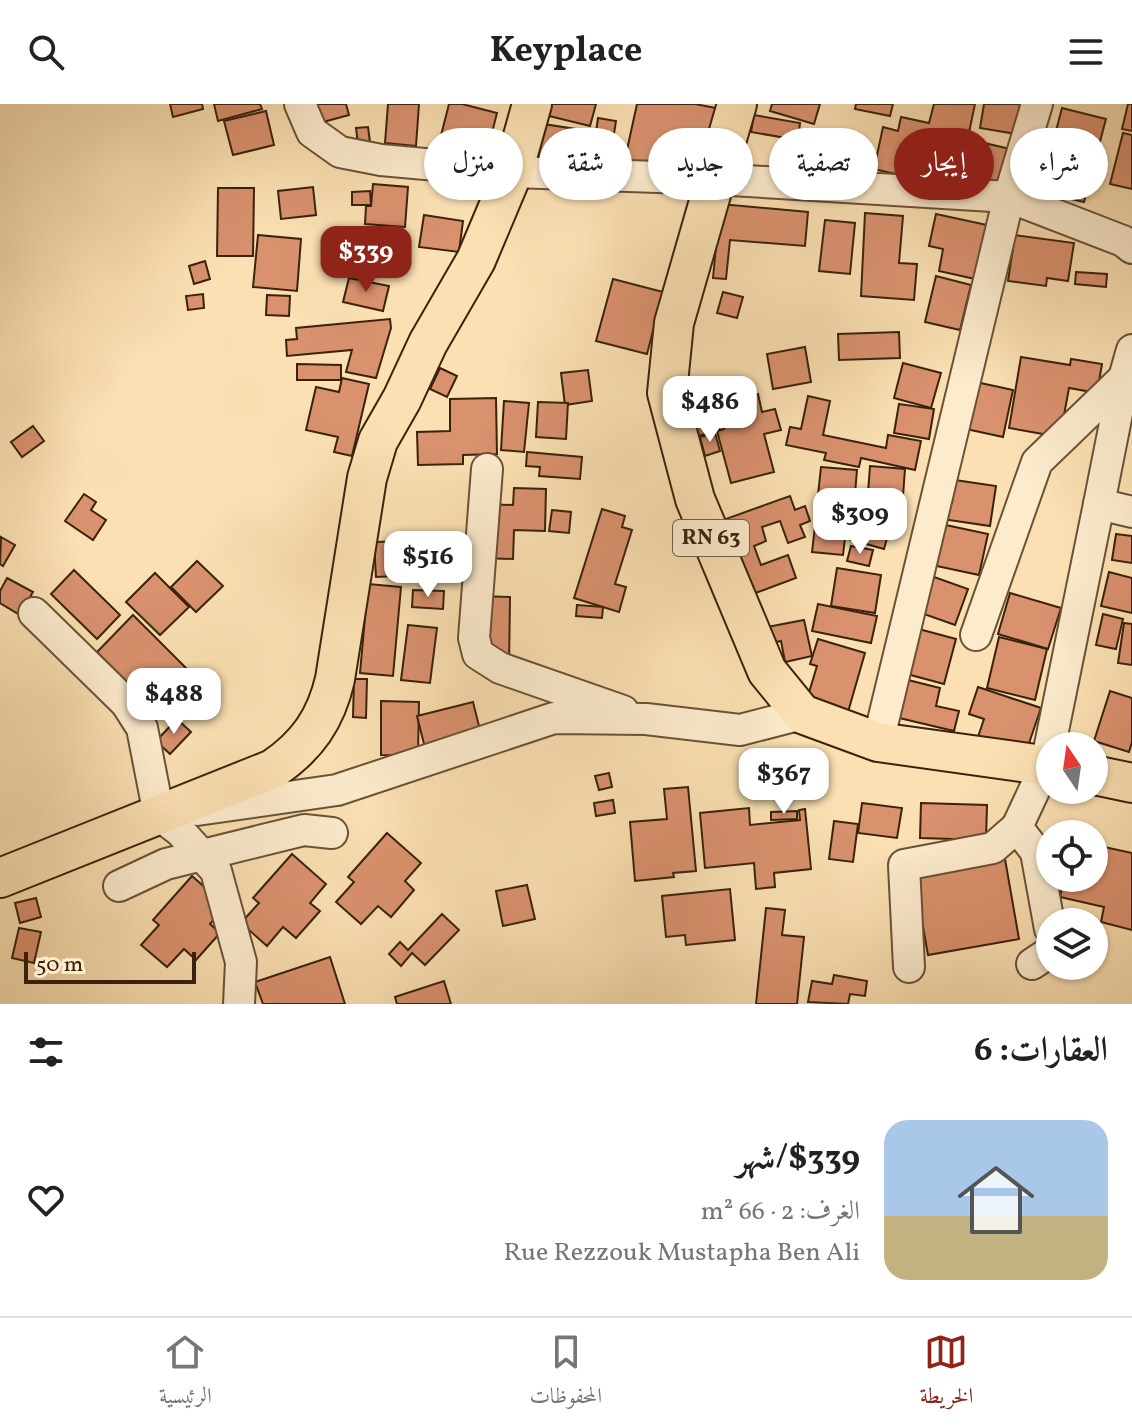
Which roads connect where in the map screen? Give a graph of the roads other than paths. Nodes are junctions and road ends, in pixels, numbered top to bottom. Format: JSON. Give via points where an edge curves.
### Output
{"nodes":[{"id":1,"x":300,"y":104,"type":"edge"},
{"id":2,"x":532,"y":104,"type":"edge"},
{"id":3,"x":737,"y":104,"type":"edge"},
{"id":4,"x":1037,"y":104,"type":"edge"},
{"id":5,"x":730,"y":128,"type":"edge"},
{"id":6,"x":523,"y":136,"type":"edge"},
{"id":7,"x":424,"y":164,"type":"edge"},
{"id":8,"x":523,"y":172,"type":"edge"},
{"id":9,"x":648,"y":177,"type":"edge"},
{"id":10,"x":753,"y":181,"type":"edge"},
{"id":11,"x":1009,"y":197,"type":"junction"},
{"id":12,"x":501,"y":200,"type":"edge"},
{"id":13,"x":709,"y":200,"type":"edge"},
{"id":14,"x":1132,"y":248,"type":"edge"},
{"id":15,"x":1128,"y":364,"type":"edge"},
{"id":16,"x":487,"y":469,"type":"dead end"},
{"id":17,"x":1099,"y":504,"type":"junction"},
{"id":18,"x":1132,"y":512,"type":"edge"},
{"id":19,"x":34,"y":613,"type":"dead end"},
{"id":20,"x":976,"y":635,"type":"dead end"},
{"id":21,"x":802,"y":714,"type":"junction"},
{"id":22,"x":646,"y":719,"type":"junction"},
{"id":23,"x":1054,"y":732,"type":"edge"},
{"id":24,"x":878,"y":742,"type":"junction"},
{"id":25,"x":1036,"y":763,"type":"edge"},
{"id":26,"x":1108,"y":778,"type":"edge"},
{"id":27,"x":1132,"y":783,"type":"edge"},
{"id":28,"x":1036,"y":789,"type":"edge"},
{"id":29,"x":159,"y":815,"type":"junction"},
{"id":30,"x":1017,"y":827,"type":"junction"},
{"id":31,"x":332,"y":833,"type":"dead end"},
{"id":32,"x":202,"y":856,"type":"junction"},
{"id":33,"x":0,"y":878,"type":"edge"},
{"id":34,"x":119,"y":886,"type":"dead end"},
{"id":35,"x":1046,"y":908,"type":"edge"},
{"id":36,"x":909,"y":967,"type":"dead end"},
{"id":37,"x":239,"y":1004,"type":"edge"}],
"edges":[{"from":1,"to":7,"type":"street","via":[[312,132],[340,152]]},
{"from":2,"to":6,"type":"main road"},
{"from":3,"to":5,"type":"main road","number":"RN 63"},
{"from":4,"to":11,"type":"street"},
{"from":8,"to":9,"type":"street"},
{"from":10,"to":11,"type":"street"},
{"from":11,"to":14,"type":"street"},
{"from":11,"to":24,"type":"street"},
{"from":12,"to":29,"type":"main road","via":[[476,260],[378,441],[367,478],[335,679],[321,721],[292,756],[273,769]]},
{"from":13,"to":21,"type":"main road","number":"RN 63","via":[[674,323],[667,393],[695,499],[767,671]]},
{"from":15,"to":17,"type":"street"},
{"from":15,"to":20,"type":"street","via":[[1037,462]]},
{"from":16,"to":22,"type":"street","via":[[474,638],[478,654],[500,668]]},
{"from":17,"to":18,"type":"street"},
{"from":17,"to":23,"type":"street"},
{"from":19,"to":29,"type":"street","via":[[126,703],[142,728]]},
{"from":21,"to":22,"type":"street","via":[[740,730]]},
{"from":21,"to":24,"type":"main road"},
{"from":22,"to":29,"type":"street","via":[[554,718],[337,790]]},
{"from":24,"to":25,"type":"main road"},
{"from":26,"to":27,"type":"main road"},
{"from":28,"to":30,"type":"street"},
{"from":29,"to":32,"type":"street"},
{"from":29,"to":33,"type":"main road"},
{"from":30,"to":35,"type":"street","via":[[1036,852]]},
{"from":30,"to":36,"type":"street","via":[[993,848],[904,865]]},
{"from":31,"to":32,"type":"street","via":[[304,830]]},
{"from":32,"to":34,"type":"street","via":[[166,864]]},
{"from":32,"to":37,"type":"street","via":[[216,871],[225,896],[241,962]]}]}
